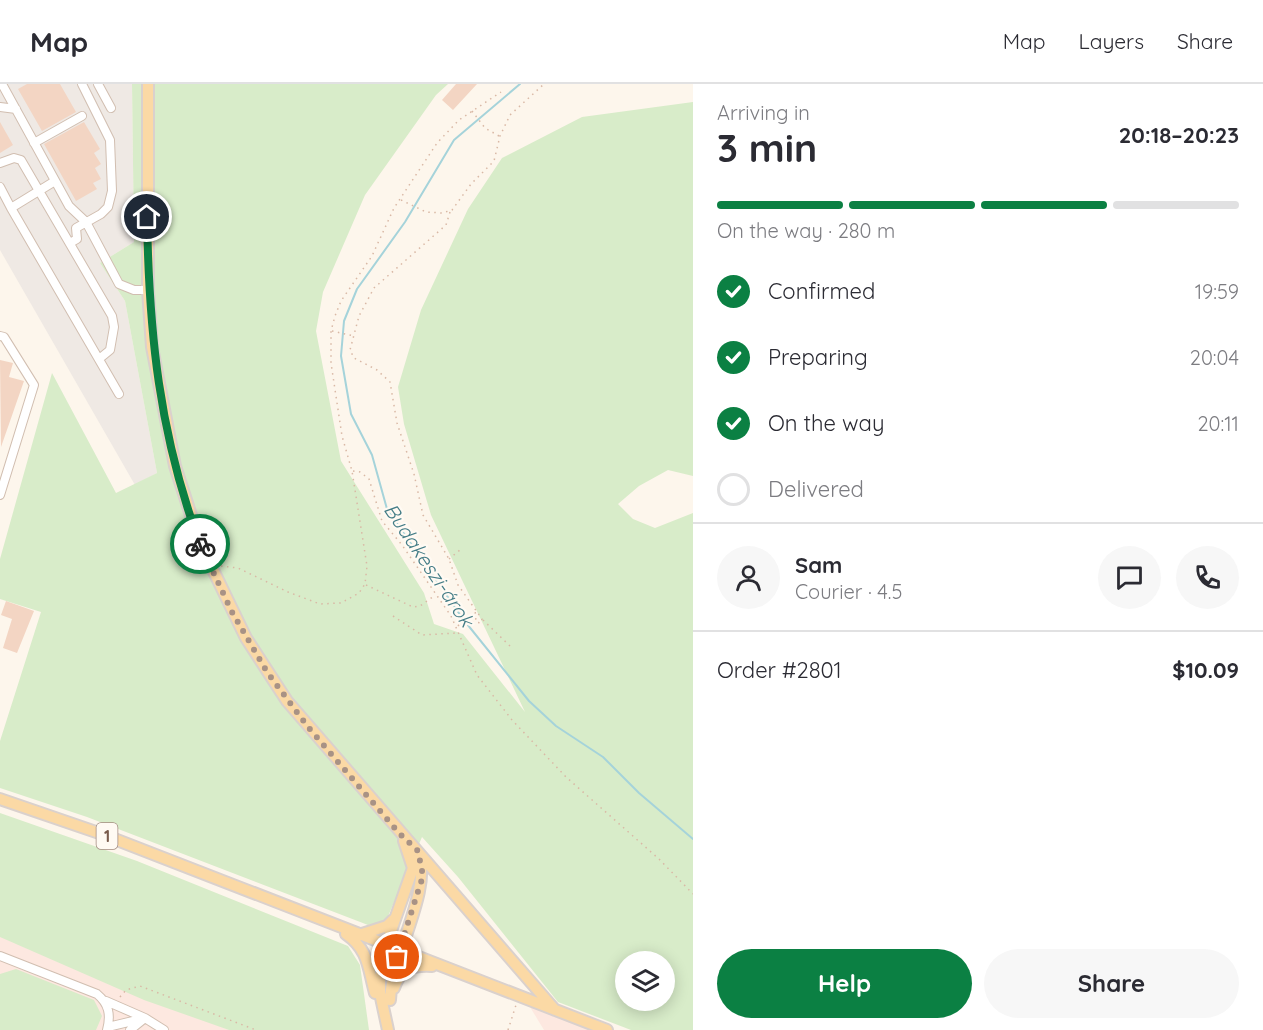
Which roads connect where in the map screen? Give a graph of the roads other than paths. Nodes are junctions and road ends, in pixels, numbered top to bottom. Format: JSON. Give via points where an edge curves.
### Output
{"nodes":[{"id":1,"x":2,"y":84,"type":"edge"},
{"id":2,"x":82,"y":84,"type":"edge"},
{"id":3,"x":98,"y":84,"type":"edge"},
{"id":4,"x":148,"y":84,"type":"edge"},
{"id":5,"x":0,"y":107,"type":"edge"},
{"id":6,"x":111,"y":108,"type":"dead end"},
{"id":7,"x":16,"y":109,"type":"junction"},
{"id":8,"x":82,"y":116,"type":"dead end"},
{"id":9,"x":34,"y":143,"type":"junction"},
{"id":10,"x":0,"y":163,"type":"edge"},
{"id":11,"x":55,"y":181,"type":"junction"},
{"id":12,"x":0,"y":187,"type":"edge"},
{"id":13,"x":39,"y":191,"type":"junction"},
{"id":14,"x":11,"y":208,"type":"junction"},
{"id":15,"x":86,"y":222,"type":"junction"},
{"id":16,"x":70,"y":243,"type":"junction"},
{"id":17,"x":148,"y":290,"type":"junction"},
{"id":18,"x":0,"y":336,"type":"edge"},
{"id":19,"x":99,"y":359,"type":"junction"},
{"id":20,"x":119,"y":394,"type":"dead end"},
{"id":21,"x":0,"y":495,"type":"edge"},
{"id":22,"x":0,"y":799,"type":"edge"},
{"id":23,"x":399,"y":833,"type":"junction"},
{"id":24,"x":418,"y":851,"type":"junction"},
{"id":25,"x":396,"y":917,"type":"junction"},
{"id":26,"x":333,"y":926,"type":"junction"},
{"id":27,"x":359,"y":935,"type":"junction"},
{"id":28,"x":386,"y":945,"type":"junction"},
{"id":29,"x":399,"y":950,"type":"junction"},
{"id":30,"x":0,"y":956,"type":"edge"},
{"id":31,"x":9,"y":960,"type":"junction"},
{"id":32,"x":0,"y":963,"type":"edge"},
{"id":33,"x":438,"y":966,"type":"junction"},
{"id":34,"x":524,"y":973,"type":"junction"},
{"id":35,"x":513,"y":993,"type":"junction"},
{"id":36,"x":390,"y":1000,"type":"junction"},
{"id":37,"x":106,"y":1001,"type":"junction"},
{"id":38,"x":555,"y":1010,"type":"junction"},
{"id":39,"x":145,"y":1018,"type":"junction"},
{"id":40,"x":107,"y":1029,"type":"edge"},
{"id":41,"x":130,"y":1030,"type":"edge"},
{"id":42,"x":164,"y":1030,"type":"edge"},
{"id":43,"x":388,"y":1030,"type":"edge"},
{"id":44,"x":604,"y":1030,"type":"edge"}],
"edges":[{"from":1,"to":7,"type":"street"},
{"from":2,"to":15,"type":"street","via":[[112,150],[108,207]]},
{"from":3,"to":6,"type":"street"},
{"from":4,"to":17,"type":"main road"},
{"from":5,"to":7,"type":"street"},
{"from":7,"to":9,"type":"street"},
{"from":8,"to":9,"type":"street"},
{"from":9,"to":11,"type":"street"},
{"from":10,"to":13,"type":"street","via":[[21,160]]},
{"from":11,"to":13,"type":"street"},
{"from":11,"to":15,"type":"street","via":[[69,206]]},
{"from":12,"to":14,"type":"street"},
{"from":13,"to":14,"type":"street"},
{"from":13,"to":16,"type":"street"},
{"from":14,"to":19,"type":"street"},
{"from":15,"to":16,"type":"street","via":[[76,228],[77,239]]},
{"from":15,"to":17,"type":"street","via":[[119,284]]},
{"from":16,"to":19,"type":"street","via":[[112,316],[110,350]]},
{"from":17,"to":23,"type":"main road","via":[[152,347],[166,430],[182,492],[211,568],[246,638],[274,681]]},
{"from":18,"to":21,"type":"street","via":[[34,385]]},
{"from":19,"to":20,"type":"street"},
{"from":22,"to":26,"type":"main road","number":"1","via":[[99,833]]},
{"from":23,"to":24,"type":"main road"},
{"from":23,"to":25,"type":"main road","via":[[413,868]]},
{"from":24,"to":29,"type":"main road","via":[[423,876]]},
{"from":24,"to":34,"type":"main road"},
{"from":25,"to":27,"type":"main road","via":[[387,926]]},
{"from":25,"to":28,"type":"main road"},
{"from":26,"to":27,"type":"main road","number":"1"},
{"from":26,"to":43,"type":"main road","via":[[354,939],[369,960]]},
{"from":27,"to":28,"type":"main road","number":"1"},
{"from":28,"to":29,"type":"main road","number":"1"},
{"from":28,"to":43,"type":"main road","via":[[380,986]]},
{"from":29,"to":33,"type":"main road","number":"1"},
{"from":29,"to":36,"type":"main road"},
{"from":30,"to":31,"type":"street"},
{"from":31,"to":32,"type":"street"},
{"from":31,"to":37,"type":"street"},
{"from":33,"to":35,"type":"main road","number":"1"},
{"from":33,"to":36,"type":"main road","via":[[407,969],[398,977]]},
{"from":34,"to":35,"type":"main road"},
{"from":34,"to":38,"type":"main road"},
{"from":35,"to":38,"type":"main road","number":"1"},
{"from":36,"to":43,"type":"main road"},
{"from":37,"to":39,"type":"street"},
{"from":37,"to":40,"type":"street"},
{"from":38,"to":44,"type":"main road","number":"1"},
{"from":39,"to":40,"type":"street"},
{"from":39,"to":41,"type":"street"},
{"from":39,"to":42,"type":"street"}]}
